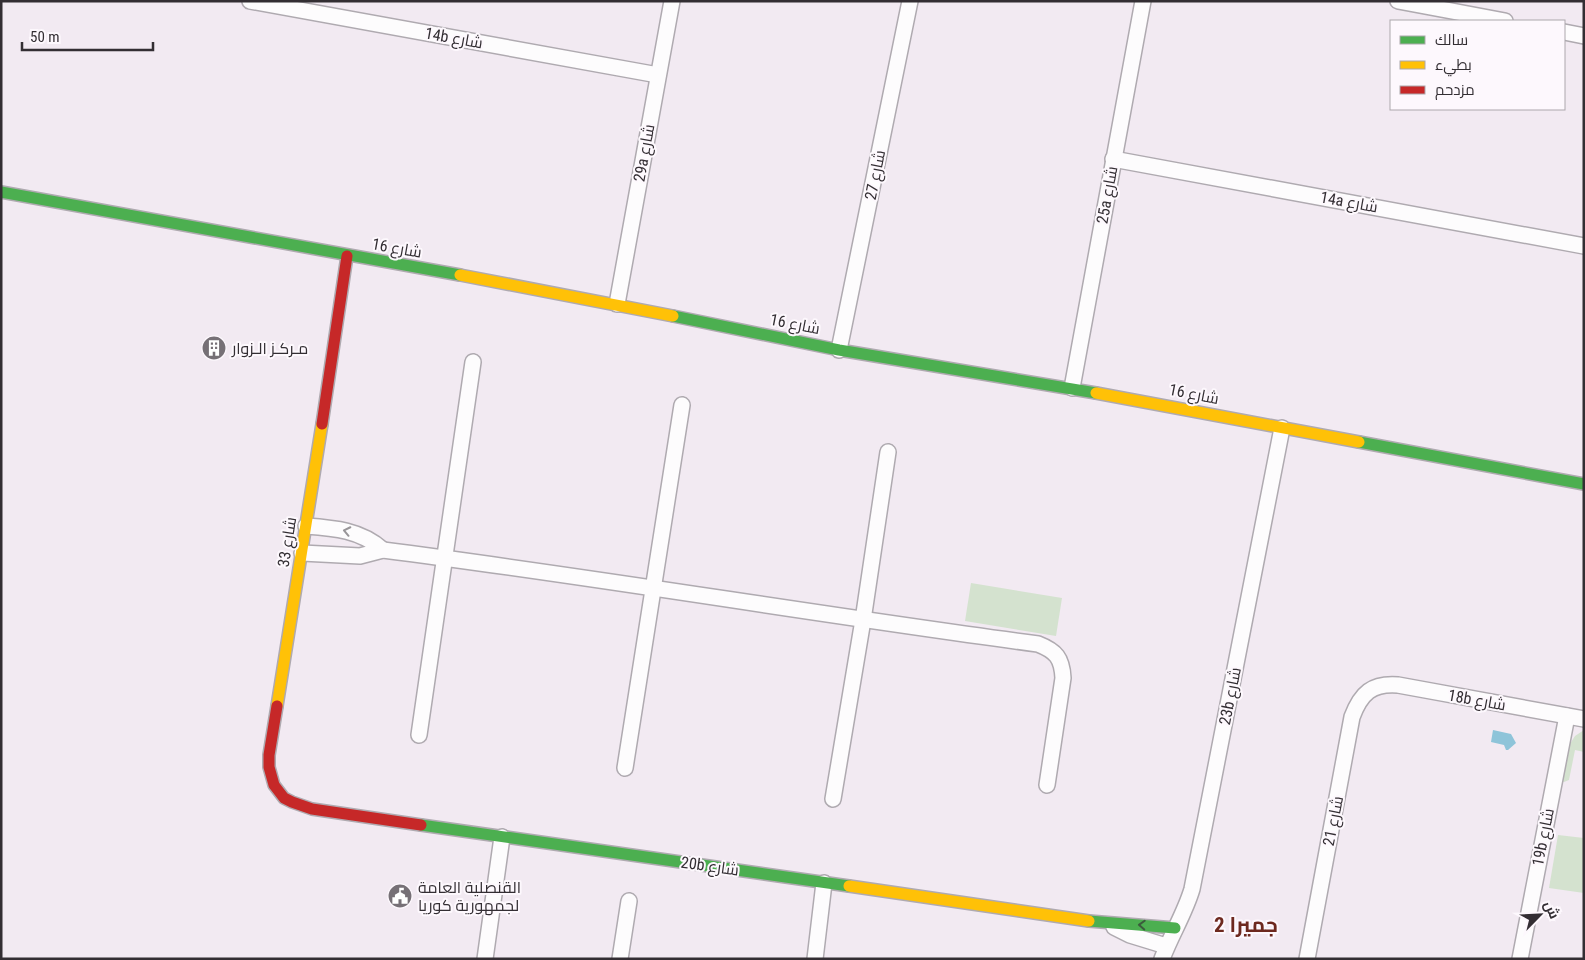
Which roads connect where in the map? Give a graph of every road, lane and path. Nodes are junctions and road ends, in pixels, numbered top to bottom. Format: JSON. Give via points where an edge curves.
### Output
{"nodes":[{"id":1,"x":250,"y":1,"type":"edge"},
{"id":2,"x":672,"y":1,"type":"edge"},
{"id":3,"x":910,"y":1,"type":"edge"},
{"id":4,"x":1143,"y":1,"type":"edge"},
{"id":5,"x":1398,"y":1,"type":"edge"},
{"id":6,"x":1500,"y":20,"type":"edge"},
{"id":7,"x":1565,"y":32,"type":"edge"},
{"id":8,"x":1584,"y":36,"type":"edge"},
{"id":9,"x":658,"y":75,"type":"junction"},
{"id":10,"x":1113,"y":159,"type":"junction"},
{"id":11,"x":1,"y":192,"type":"edge"},
{"id":12,"x":1584,"y":246,"type":"edge"},
{"id":13,"x":347,"y":256,"type":"junction"},
{"id":14,"x":617,"y":304,"type":"junction"},
{"id":15,"x":839,"y":350,"type":"junction"},
{"id":16,"x":473,"y":362,"type":"dead end"},
{"id":17,"x":1072,"y":388,"type":"junction"},
{"id":18,"x":682,"y":405,"type":"dead end"},
{"id":19,"x":1282,"y":428,"type":"junction"},
{"id":20,"x":888,"y":452,"type":"dead end"},
{"id":21,"x":1584,"y":484,"type":"edge"},
{"id":22,"x":306,"y":526,"type":"junction"},
{"id":23,"x":383,"y":550,"type":"junction"},
{"id":24,"x":302,"y":553,"type":"junction"},
{"id":25,"x":444,"y":558,"type":"junction"},
{"id":26,"x":654,"y":588,"type":"junction"},
{"id":27,"x":863,"y":620,"type":"junction"},
{"id":28,"x":1371,"y":689,"type":"joint"},
{"id":29,"x":1567,"y":716,"type":"junction"},
{"id":30,"x":1584,"y":719,"type":"edge"},
{"id":31,"x":418,"y":735,"type":"dead end"},
{"id":32,"x":625,"y":768,"type":"dead end"},
{"id":33,"x":1046,"y":785,"type":"dead end"},
{"id":34,"x":833,"y":799,"type":"dead end"},
{"id":35,"x":312,"y":809,"type":"joint"},
{"id":36,"x":502,"y":837,"type":"junction"},
{"id":37,"x":824,"y":882,"type":"junction"},
{"id":38,"x":629,"y":901,"type":"dead end"},
{"id":39,"x":1109,"y":924,"type":"junction"},
{"id":40,"x":1175,"y":928,"type":"junction"},
{"id":41,"x":1164,"y":952,"type":"edge"},
{"id":42,"x":485,"y":959,"type":"edge"},
{"id":43,"x":620,"y":959,"type":"edge"},
{"id":44,"x":815,"y":959,"type":"edge"},
{"id":45,"x":1307,"y":959,"type":"edge"},
{"id":46,"x":1520,"y":959,"type":"edge"}],
"edges":[{"from":1,"to":9,"type":"street","name":"14b شارع"},
{"from":2,"to":9,"type":"street","name":"29a شارع"},
{"from":3,"to":15,"type":"street","name":"شارع 27"},
{"from":4,"to":10,"type":"street","name":"25a شارع"},
{"from":5,"to":6,"type":"street"},
{"from":7,"to":8,"type":"street"},
{"from":9,"to":14,"type":"street","name":"29a شارع"},
{"from":10,"to":12,"type":"street","name":"14a شارع"},
{"from":10,"to":17,"type":"street","name":"25a شارع"},
{"from":11,"to":13,"type":"street","name":"شارع 16"},
{"from":13,"to":14,"type":"street","name":"شارع 16"},
{"from":13,"to":22,"type":"street","name":"شارع 33"},
{"from":14,"to":15,"type":"street","name":"شارع 16"},
{"from":15,"to":17,"type":"street","name":"شارع 16"},
{"from":16,"to":25,"type":"street"},
{"from":17,"to":19,"type":"street","name":"شارع 16"},
{"from":18,"to":26,"type":"street"},
{"from":19,"to":21,"type":"street","name":"شارع 16"},
{"from":19,"to":40,"type":"street","name":"23b شارع","via":[[1192,888]]},
{"from":20,"to":27,"type":"street"},
{"from":23,"to":22,"type":"street","one_way":true,"via":[[369,539],[349,531]]},
{"from":22,"to":24,"type":"street","name":"شارع 33"},
{"from":23,"to":24,"type":"street","via":[[360,556]]},
{"from":23,"to":25,"type":"street"},
{"from":24,"to":35,"type":"street","name":"شارع 33","via":[[269,771],[283,798],[296,806]]},
{"from":25,"to":26,"type":"street"},
{"from":25,"to":31,"type":"street"},
{"from":26,"to":27,"type":"street"},
{"from":26,"to":32,"type":"street"},
{"from":27,"to":33,"type":"street","via":[[1049,648],[1062,666],[1064,678]]},
{"from":27,"to":34,"type":"street"},
{"from":28,"to":29,"type":"street","name":"18b شارع","via":[[1398,685]]},
{"from":28,"to":45,"type":"street","name":"شارع 21","via":[[1362,696],[1352,717]]},
{"from":29,"to":30,"type":"street","name":"18b شارع"},
{"from":29,"to":46,"type":"street","name":"19b شارع"},
{"from":35,"to":36,"type":"street","name":"20b شارع"},
{"from":36,"to":37,"type":"street","name":"20b شارع"},
{"from":36,"to":42,"type":"street"},
{"from":37,"to":39,"type":"street","name":"20b شارع"},
{"from":37,"to":44,"type":"street"},
{"from":38,"to":43,"type":"street"},
{"from":40,"to":39,"type":"street","name":"20b شارع","one_way":true},
{"from":39,"to":41,"type":"street","name":"20b شارع"},
{"from":40,"to":41,"type":"street","name":"23b شارع"}]}
